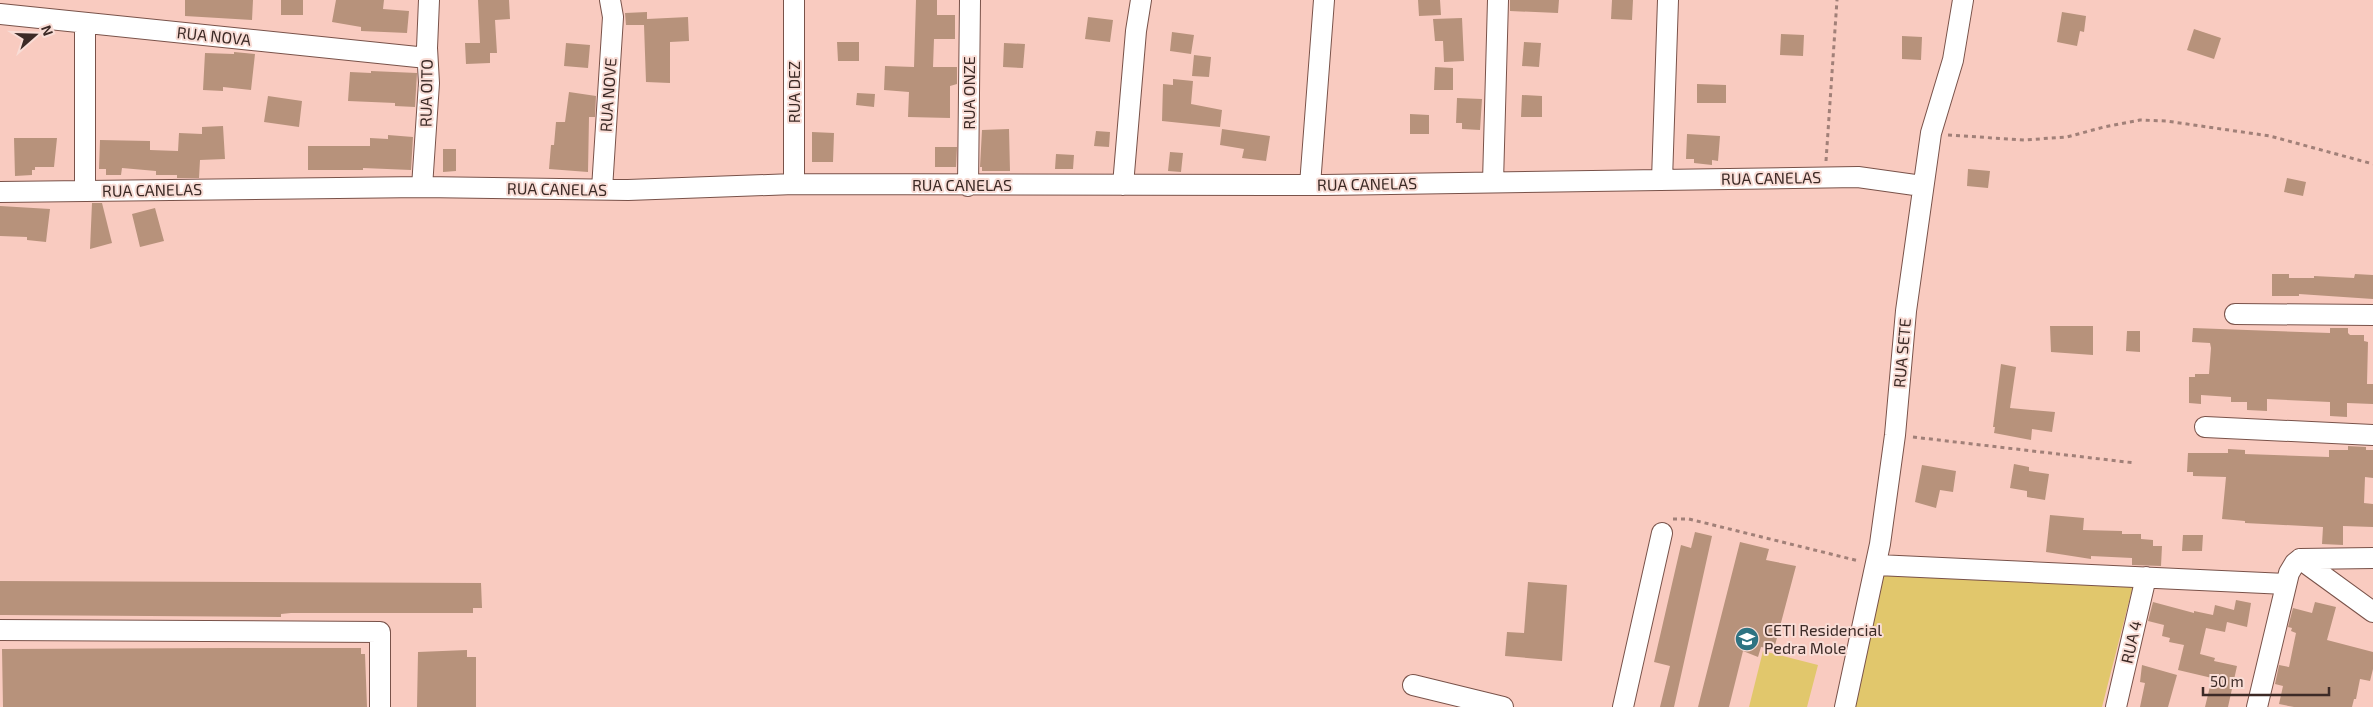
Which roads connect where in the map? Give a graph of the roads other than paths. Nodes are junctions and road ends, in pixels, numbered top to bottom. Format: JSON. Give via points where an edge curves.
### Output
{"nodes":[{"id":1,"x":429,"y":0,"type":"edge"},
{"id":2,"x":610,"y":0,"type":"edge"},
{"id":3,"x":794,"y":0,"type":"edge"},
{"id":4,"x":970,"y":0,"type":"edge"},
{"id":5,"x":1141,"y":0,"type":"edge"},
{"id":6,"x":1324,"y":0,"type":"edge"},
{"id":7,"x":1498,"y":0,"type":"edge"},
{"id":8,"x":1668,"y":0,"type":"edge"},
{"id":9,"x":1963,"y":0,"type":"edge"},
{"id":10,"x":0,"y":14,"type":"edge"},
{"id":11,"x":85,"y":23,"type":"junction"},
{"id":12,"x":428,"y":58,"type":"junction"},
{"id":13,"x":1662,"y":180,"type":"junction"},
{"id":14,"x":1493,"y":182,"type":"junction"},
{"id":15,"x":794,"y":184,"type":"junction"},
{"id":16,"x":1123,"y":185,"type":"junction"},
{"id":17,"x":1310,"y":185,"type":"junction"},
{"id":18,"x":422,"y":186,"type":"junction"},
{"id":19,"x":968,"y":186,"type":"junction"},
{"id":20,"x":1922,"y":186,"type":"junction"},
{"id":21,"x":602,"y":189,"type":"junction"},
{"id":22,"x":85,"y":191,"type":"junction"},
{"id":23,"x":0,"y":192,"type":"edge"},
{"id":24,"x":2235,"y":314,"type":"dead end"},
{"id":25,"x":2373,"y":315,"type":"edge"},
{"id":26,"x":2205,"y":427,"type":"dead end"},
{"id":27,"x":2373,"y":435,"type":"edge"},
{"id":28,"x":1662,"y":533,"type":"road end"},
{"id":29,"x":2346,"y":557,"type":"junction"},
{"id":30,"x":2373,"y":558,"type":"edge"},
{"id":31,"x":2300,"y":560,"type":"junction"},
{"id":32,"x":1876,"y":565,"type":"junction"},
{"id":33,"x":2146,"y":577,"type":"junction"},
{"id":34,"x":2286,"y":584,"type":"junction"},
{"id":35,"x":2341,"y":590,"type":"junction"},
{"id":36,"x":2373,"y":612,"type":"edge"},
{"id":37,"x":0,"y":630,"type":"edge"},
{"id":38,"x":1413,"y":685,"type":"dead end"},
{"id":39,"x":1457,"y":701,"type":"edge"},
{"id":40,"x":380,"y":707,"type":"edge"},
{"id":41,"x":1503,"y":707,"type":"edge"},
{"id":42,"x":1623,"y":707,"type":"edge"},
{"id":43,"x":1845,"y":707,"type":"edge"},
{"id":44,"x":2116,"y":707,"type":"edge"},
{"id":45,"x":2257,"y":707,"type":"edge"}],
"edges":[{"from":1,"to":12,"type":"street","name":"RUA OITO"},
{"from":2,"to":21,"type":"street","name":"RUA NOVE","via":[[613,18]]},
{"from":3,"to":15,"type":"street","name":"RUA DEZ"},
{"from":4,"to":19,"type":"street","name":"RUA ONZE"},
{"from":5,"to":16,"type":"street"},
{"from":6,"to":17,"type":"street"},
{"from":7,"to":14,"type":"street"},
{"from":8,"to":13,"type":"street"},
{"from":9,"to":20,"type":"street","name":"RUA SETE","via":[[1953,60],[1931,133]]},
{"from":10,"to":11,"type":"street","name":"RUA NOVA"},
{"from":11,"to":12,"type":"street","name":"RUA NOVA"},
{"from":11,"to":22,"type":"street"},
{"from":12,"to":18,"type":"street","name":"RUA OITO"},
{"from":13,"to":14,"type":"street","name":"RUA CANELAS"},
{"from":13,"to":20,"type":"street","name":"RUA CANELAS","via":[[1858,177]]},
{"from":14,"to":17,"type":"street","name":"RUA CANELAS"},
{"from":15,"to":19,"type":"street","name":"RUA CANELAS"},
{"from":15,"to":21,"type":"street","name":"RUA CANELAS"},
{"from":16,"to":17,"type":"street","name":"RUA CANELAS"},
{"from":16,"to":19,"type":"street","name":"RUA CANELAS"},
{"from":18,"to":21,"type":"street","name":"RUA CANELAS"},
{"from":18,"to":22,"type":"street","name":"RUA CANELAS"},
{"from":20,"to":32,"type":"street","name":"RUA SETE","via":[[1895,435]]},
{"from":22,"to":23,"type":"street","name":"RUA CANELAS"},
{"from":24,"to":25,"type":"street"},
{"from":26,"to":27,"type":"street"},
{"from":28,"to":42,"type":"street"},
{"from":29,"to":30,"type":"street"},
{"from":29,"to":31,"type":"street"},
{"from":29,"to":35,"type":"street"},
{"from":31,"to":34,"type":"street","via":[[2294,563]]},
{"from":31,"to":35,"type":"street"},
{"from":32,"to":33,"type":"street"},
{"from":32,"to":43,"type":"street","name":"RUA SETE"},
{"from":33,"to":34,"type":"street"},
{"from":33,"to":44,"type":"street","name":"RUA 4"},
{"from":34,"to":45,"type":"street"},
{"from":35,"to":36,"type":"street"},
{"from":37,"to":40,"type":"street","via":[[380,632]]},
{"from":38,"to":39,"type":"street"},
{"from":39,"to":41,"type":"street"}]}
